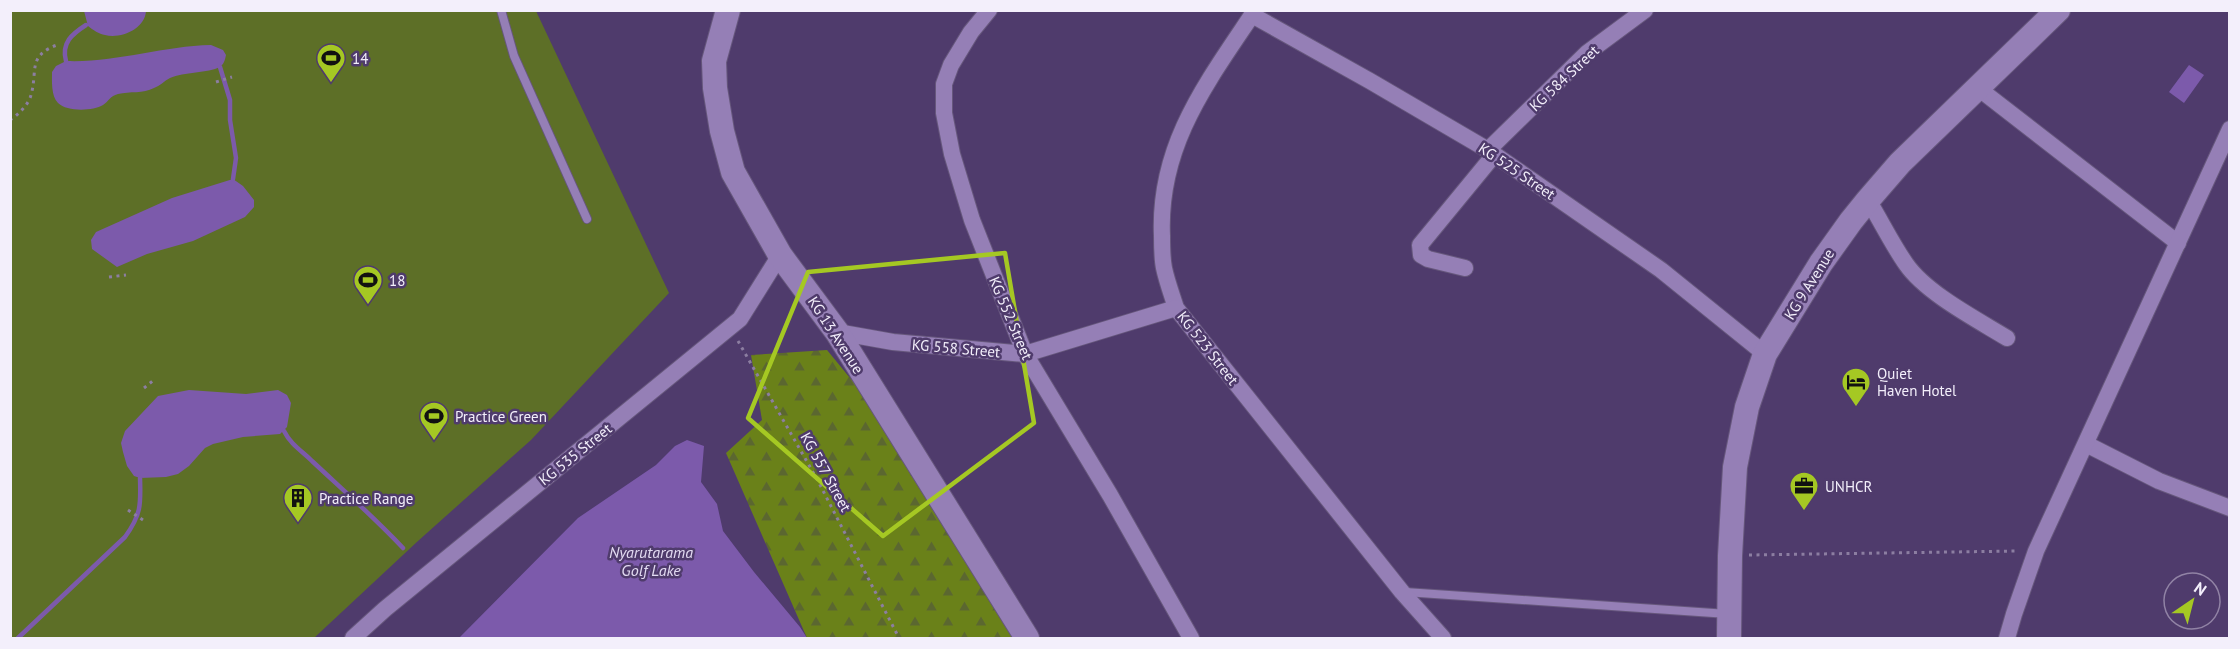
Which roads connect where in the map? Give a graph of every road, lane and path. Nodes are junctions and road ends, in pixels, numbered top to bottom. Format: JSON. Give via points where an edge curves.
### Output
{"nodes":[{"id":1,"x":501,"y":10,"type":"edge"},
{"id":2,"x":728,"y":10,"type":"edge"},
{"id":3,"x":989,"y":10,"type":"edge"},
{"id":4,"x":1645,"y":10,"type":"edge"},
{"id":5,"x":2058,"y":10,"type":"edge"},
{"id":6,"x":1252,"y":13,"type":"edge"},
{"id":7,"x":57,"y":45,"type":"dead end"},
{"id":8,"x":232,"y":77,"type":"dead end"},
{"id":9,"x":216,"y":82,"type":"dead end"},
{"id":10,"x":1978,"y":88,"type":"junction"},
{"id":11,"x":10,"y":120,"type":"edge"},
{"id":12,"x":2229,"y":129,"type":"edge"},
{"id":13,"x":1491,"y":153,"type":"junction"},
{"id":14,"x":1868,"y":200,"type":"junction"},
{"id":15,"x":587,"y":219,"type":"dead end"},
{"id":16,"x":2178,"y":243,"type":"junction"},
{"id":17,"x":780,"y":255,"type":"junction"},
{"id":18,"x":1465,"y":268,"type":"dead end"},
{"id":19,"x":126,"y":274,"type":"dead end"},
{"id":20,"x":109,"y":277,"type":"dead end"},
{"id":21,"x":1176,"y":308,"type":"junction"},
{"id":22,"x":740,"y":319,"type":"junction"},
{"id":23,"x":837,"y":332,"type":"junction"},
{"id":24,"x":2007,"y":338,"type":"dead end"},
{"id":25,"x":1025,"y":354,"type":"junction"},
{"id":26,"x":1765,"y":354,"type":"junction"},
{"id":27,"x":155,"y":379,"type":"dead end"},
{"id":28,"x":144,"y":388,"type":"dead end"},
{"id":29,"x":2086,"y":444,"type":"junction"},
{"id":30,"x":2229,"y":508,"type":"edge"},
{"id":31,"x":128,"y":510,"type":"dead end"},
{"id":32,"x":143,"y":520,"type":"dead end"},
{"id":33,"x":2036,"y":551,"type":"junction"},
{"id":34,"x":1730,"y":555,"type":"junction"},
{"id":35,"x":1402,"y":592,"type":"junction"},
{"id":36,"x":1728,"y":614,"type":"junction"},
{"id":37,"x":353,"y":639,"type":"edge"},
{"id":38,"x":899,"y":639,"type":"edge"},
{"id":39,"x":1028,"y":639,"type":"edge"},
{"id":40,"x":1191,"y":639,"type":"edge"},
{"id":41,"x":1443,"y":639,"type":"edge"},
{"id":42,"x":1729,"y":639,"type":"edge"},
{"id":43,"x":2007,"y":639,"type":"edge"}],
"edges":[{"from":1,"to":15,"type":"lane","via":[[514,56]]},
{"from":2,"to":17,"type":"main road","name":"KG 13 Avenue","via":[[714,61],[722,131],[733,171]]},
{"from":3,"to":25,"type":"street","name":"KG 552 Street","via":[[951,65],[944,84],[944,114],[951,154],[972,220]]},
{"from":4,"to":13,"type":"street","name":"KG 584 Street","via":[[1587,53]]},
{"from":5,"to":10,"type":"main road","name":"KG 9 Avenue"},
{"from":6,"to":13,"type":"street","name":"KG 525 Street"},
{"from":6,"to":21,"type":"street","name":"KG 523 Street","via":[[1186,120],[1164,185],[1163,267]]},
{"from":7,"to":11,"type":"path","via":[[45,50],[34,66],[31,97]]},
{"from":8,"to":9,"type":"path"},
{"from":10,"to":14,"type":"main road","name":"KG 9 Avenue","via":[[1900,163]]},
{"from":10,"to":16,"type":"street"},
{"from":12,"to":16,"type":"street"},
{"from":13,"to":18,"type":"street","name":"KG 584 Street","via":[[1420,245],[1421,255],[1428,259]]},
{"from":13,"to":26,"type":"street","name":"KG 525 Street","via":[[1661,270]]},
{"from":14,"to":24,"type":"street","via":[[1919,278],[1959,309]]},
{"from":14,"to":26,"type":"main road","name":"KG 9 Avenue","via":[[1821,263]]},
{"from":16,"to":29,"type":"street"},
{"from":17,"to":22,"type":"street","name":"KG 535 Street"},
{"from":17,"to":23,"type":"main road","name":"KG 13 Avenue"},
{"from":19,"to":20,"type":"path"},
{"from":21,"to":25,"type":"street","name":"KG 558 Street"},
{"from":21,"to":35,"type":"street","name":"KG 523 Street"},
{"from":22,"to":37,"type":"street","name":"KG 535 Street"},
{"from":22,"to":38,"type":"path","name":"KG 557 Street","via":[[736,337],[818,481]]},
{"from":23,"to":25,"type":"street","name":"KG 558 Street","via":[[892,342]]},
{"from":23,"to":39,"type":"main road","name":"KG 13 Avenue"},
{"from":25,"to":40,"type":"street","name":"KG 552 Street"},
{"from":26,"to":34,"type":"main road","name":"KG 9 Avenue","via":[[1747,407],[1735,467]]},
{"from":27,"to":28,"type":"path"},
{"from":29,"to":30,"type":"street","via":[[2159,481]]},
{"from":29,"to":33,"type":"street"},
{"from":31,"to":32,"type":"path"},
{"from":33,"to":34,"type":"path"},
{"from":33,"to":43,"type":"street"},
{"from":34,"to":36,"type":"main road","name":"KG 9 Avenue"},
{"from":35,"to":36,"type":"lane"},
{"from":35,"to":41,"type":"street","name":"KG 523 Street"},
{"from":36,"to":42,"type":"main road","name":"KG 9 Avenue"}]}
